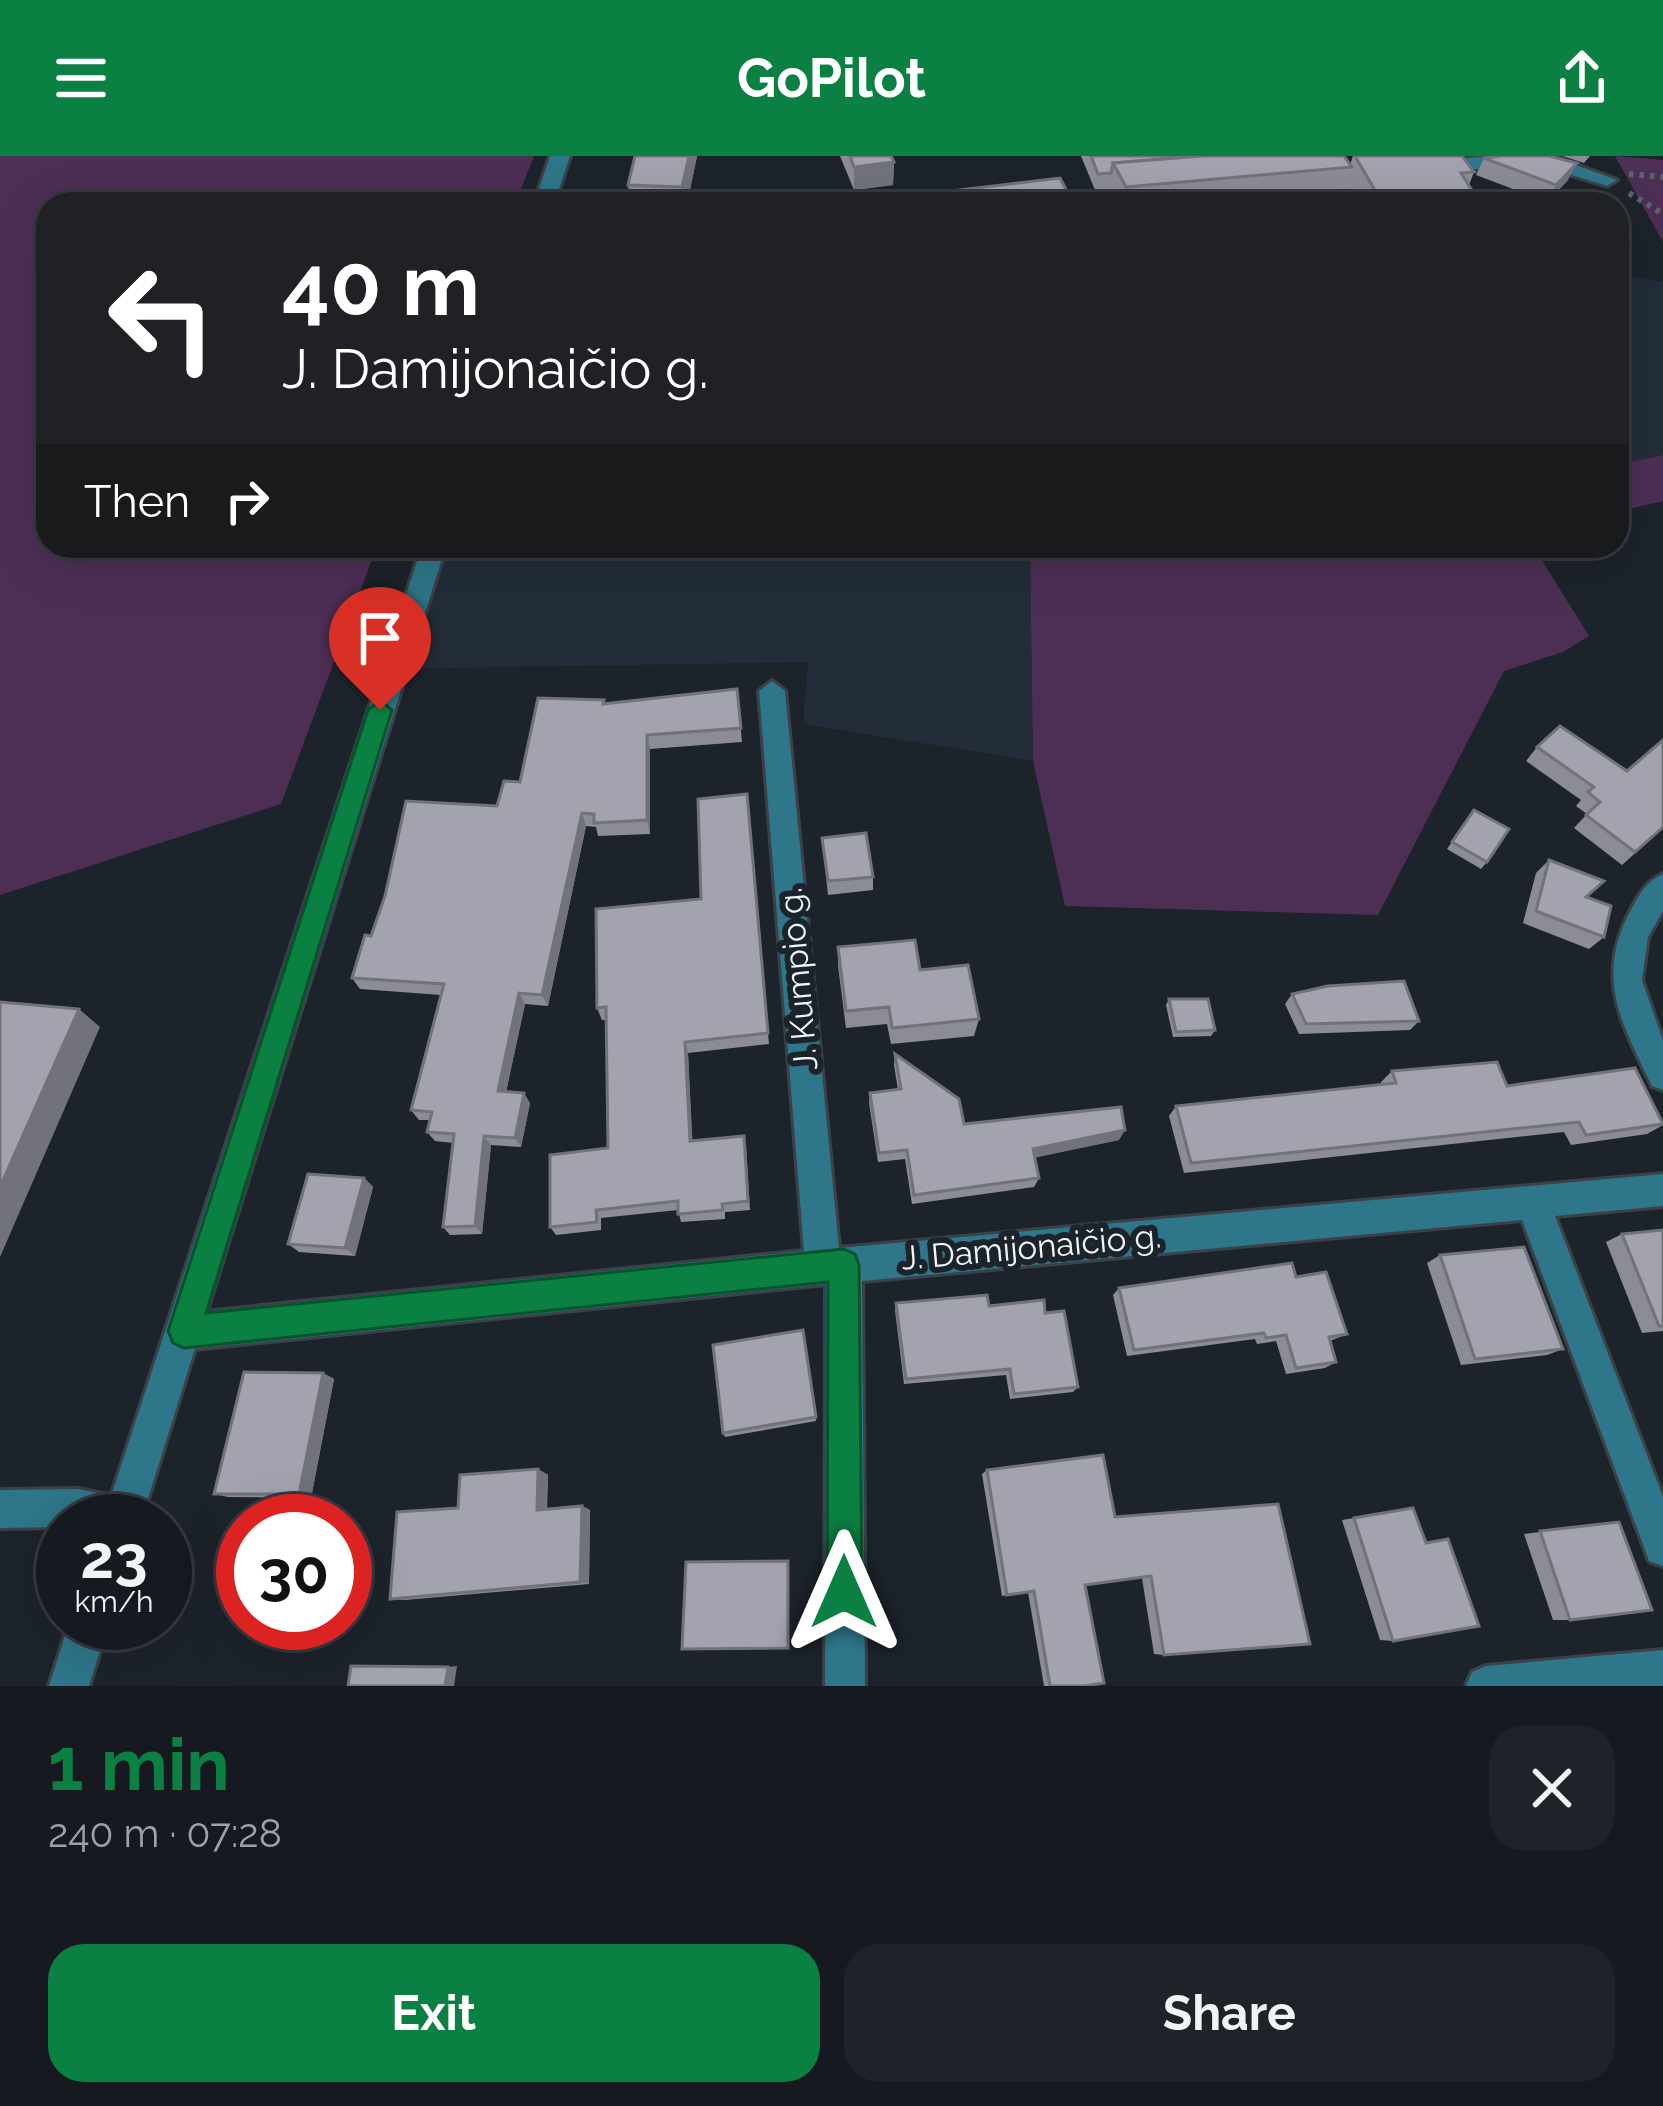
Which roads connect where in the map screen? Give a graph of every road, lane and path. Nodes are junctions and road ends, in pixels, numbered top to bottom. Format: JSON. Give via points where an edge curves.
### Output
{"nodes":[{"id":1,"x":560,"y":156,"type":"edge"},
{"id":2,"x":1488,"y":158,"type":"edge"},
{"id":3,"x":1412,"y":169,"type":"edge"},
{"id":4,"x":1607,"y":180,"type":"joint"},
{"id":5,"x":548,"y":192,"type":"edge"},
{"id":6,"x":1627,"y":192,"type":"edge"},
{"id":7,"x":1629,"y":193,"type":"edge"},
{"id":8,"x":1663,"y":214,"type":"edge"},
{"id":9,"x":430,"y":558,"type":"edge"},
{"id":10,"x":772,"y":691,"type":"dead end"},
{"id":11,"x":1663,"y":887,"type":"edge"},
{"id":12,"x":1663,"y":1075,"type":"edge"},
{"id":13,"x":1663,"y":1190,"type":"edge"},
{"id":14,"x":1532,"y":1201,"type":"junction"},
{"id":15,"x":833,"y":1266,"type":"junction"},
{"id":16,"x":184,"y":1331,"type":"junction"},
{"id":17,"x":131,"y":1494,"type":"edge"},
{"id":18,"x":0,"y":1509,"type":"edge"},
{"id":19,"x":36,"y":1509,"type":"edge"},
{"id":20,"x":1663,"y":1546,"type":"edge"},
{"id":21,"x":80,"y":1650,"type":"edge"},
{"id":22,"x":1663,"y":1670,"type":"edge"},
{"id":23,"x":69,"y":1686,"type":"edge"},
{"id":24,"x":844,"y":1686,"type":"edge"},
{"id":25,"x":1486,"y":1686,"type":"edge"}],
"edges":[{"from":1,"to":5,"type":"street"},
{"from":2,"to":3,"type":"street"},
{"from":2,"to":4,"type":"street","via":[[1538,158]]},
{"from":4,"to":6,"type":"path"},
{"from":7,"to":8,"type":"path"},
{"from":9,"to":16,"type":"street"},
{"from":10,"to":15,"type":"street","name":"J. Kumpio g."},
{"from":11,"to":12,"type":"street","via":[[1636,920],[1625,962],[1628,1001]]},
{"from":13,"to":14,"type":"street","name":"J. Damijonaičio g."},
{"from":14,"to":15,"type":"street","name":"J. Damijonaičio g."},
{"from":14,"to":20,"type":"street"},
{"from":15,"to":16,"type":"street","name":"J. Damijonaičio g."},
{"from":15,"to":24,"type":"street","name":"J. Kumpio g."},
{"from":16,"to":17,"type":"street"},
{"from":18,"to":19,"type":"street"},
{"from":21,"to":23,"type":"street"},
{"from":22,"to":25,"type":"street"}]}
